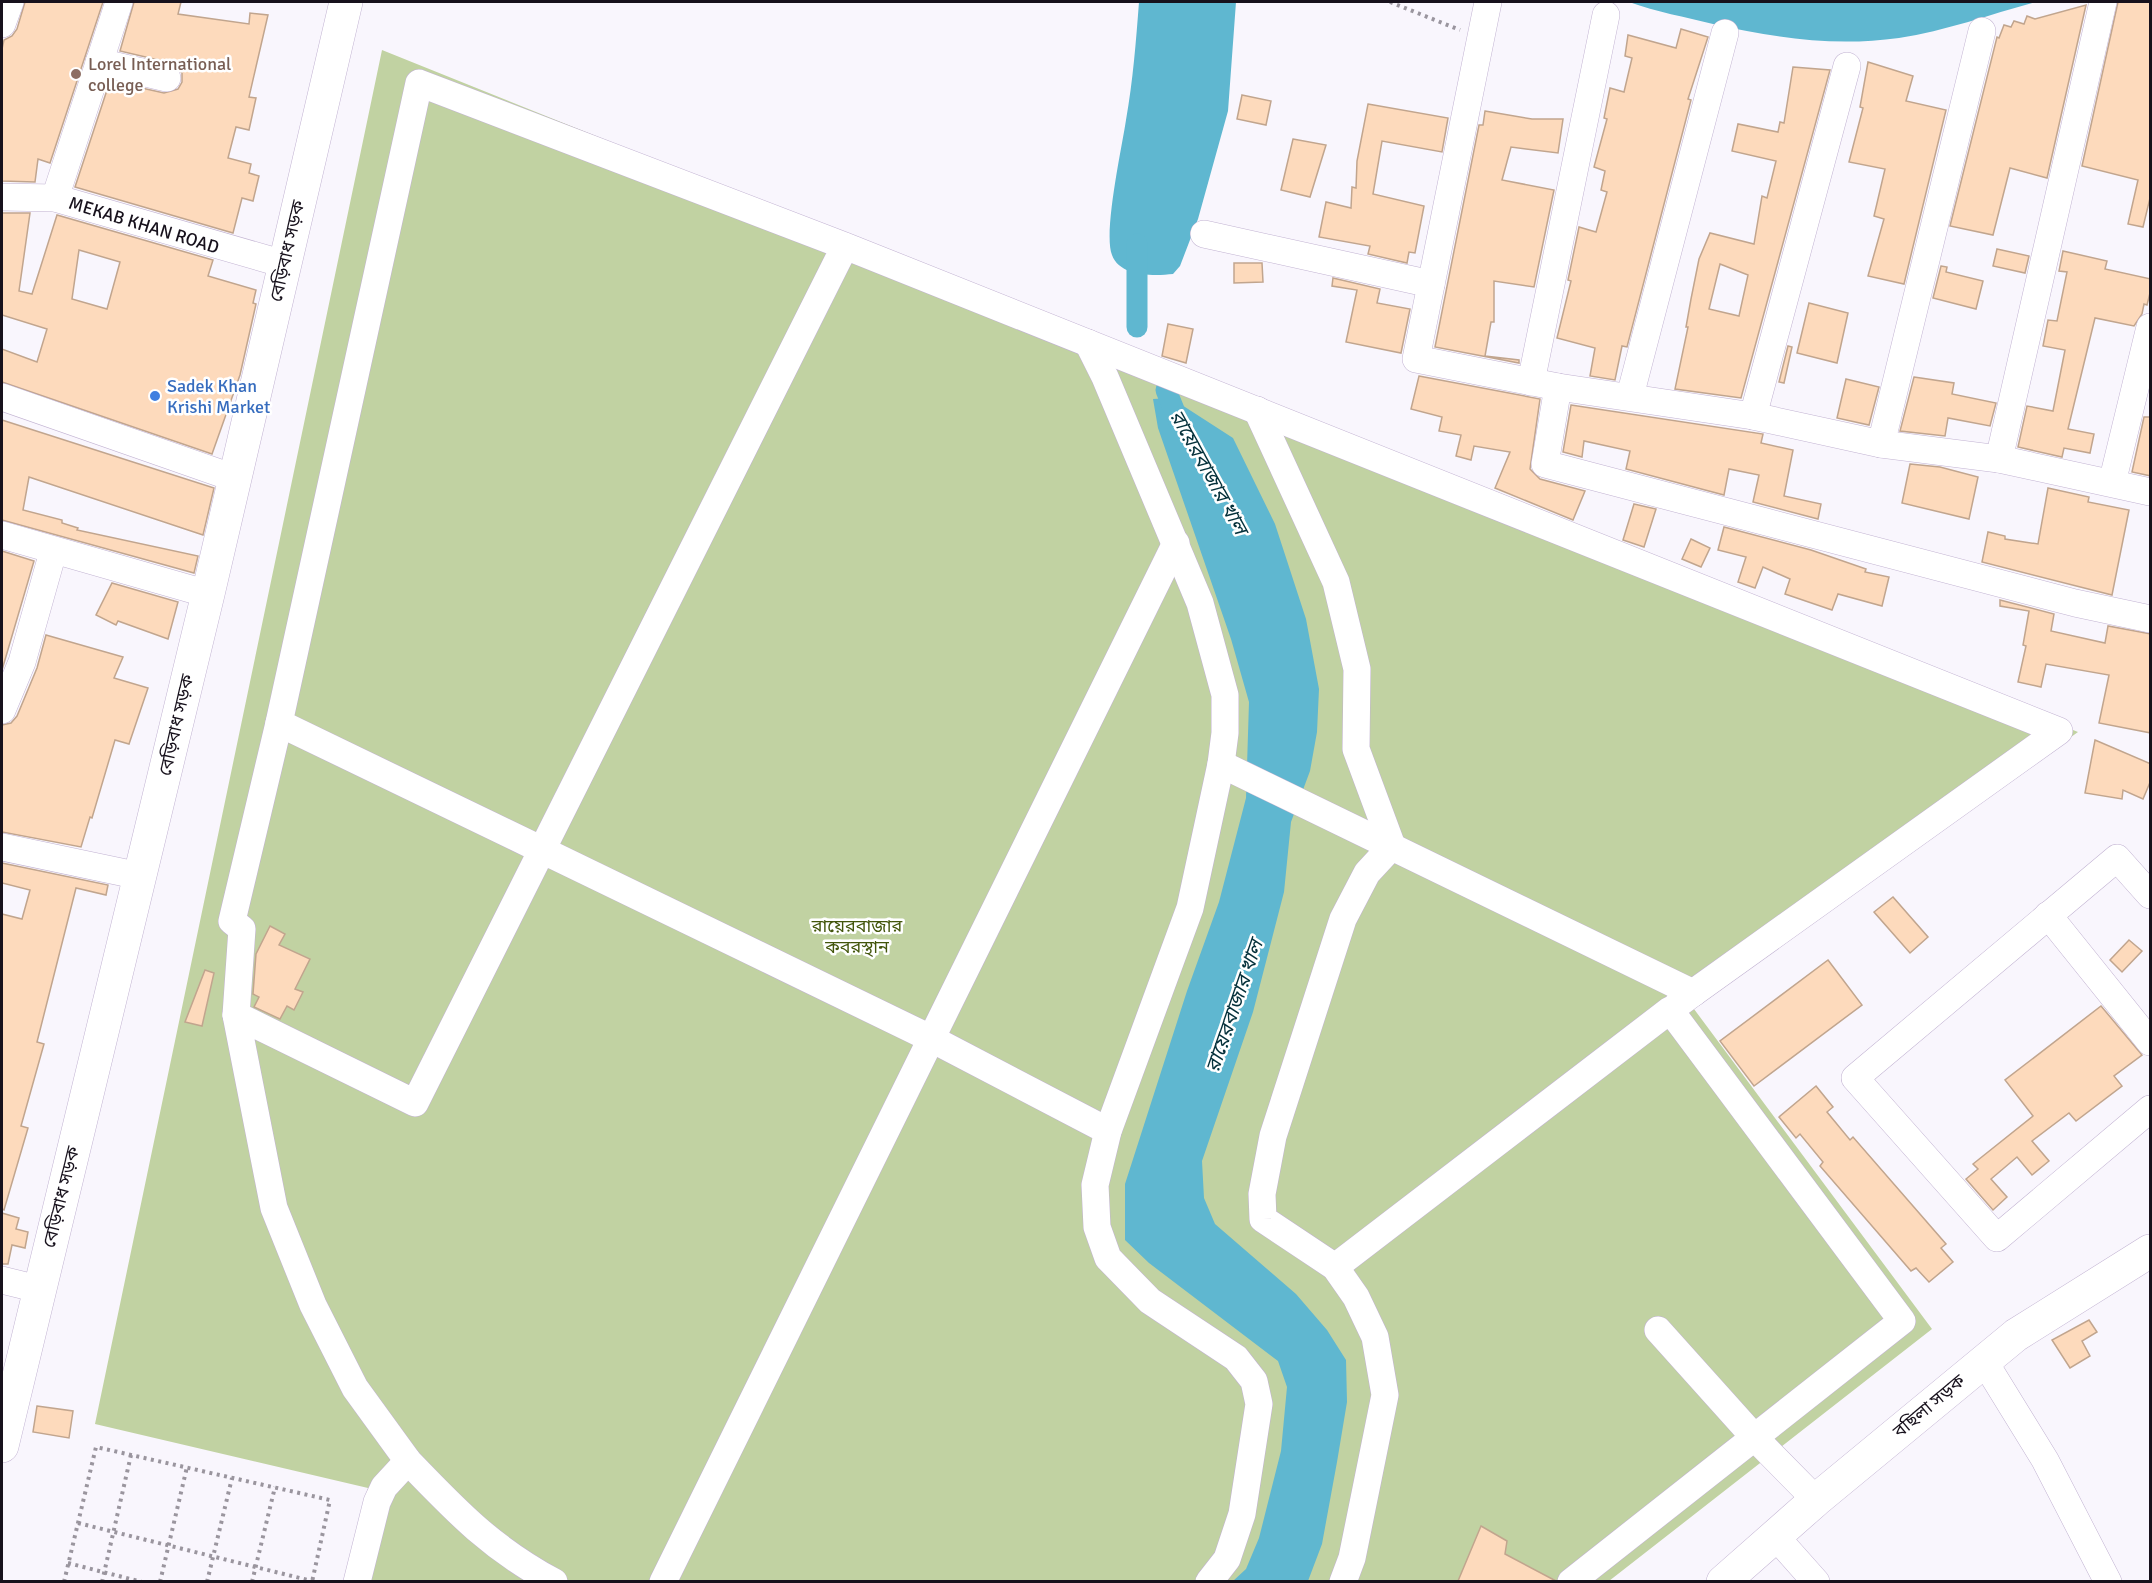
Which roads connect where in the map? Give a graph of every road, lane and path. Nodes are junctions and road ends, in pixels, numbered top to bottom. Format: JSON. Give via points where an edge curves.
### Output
{"nodes":[{"id":1,"x":10,"y":2,"type":"edge"},
{"id":2,"x":119,"y":2,"type":"edge"},
{"id":3,"x":346,"y":2,"type":"edge"},
{"id":4,"x":1390,"y":2,"type":"edge"},
{"id":5,"x":2103,"y":2,"type":"edge"},
{"id":6,"x":1486,"y":11,"type":"edge"},
{"id":7,"x":1606,"y":15,"type":"dead end"},
{"id":8,"x":2,"y":24,"type":"edge"},
{"id":9,"x":1982,"y":32,"type":"dead end"},
{"id":10,"x":1725,"y":33,"type":"dead end"},
{"id":11,"x":99,"y":62,"type":"junction"},
{"id":12,"x":1847,"y":66,"type":"dead end"},
{"id":13,"x":167,"y":78,"type":"dead end"},
{"id":14,"x":2,"y":197,"type":"edge"},
{"id":15,"x":55,"y":198,"type":"junction"},
{"id":16,"x":1204,"y":234,"type":"dead end"},
{"id":17,"x":845,"y":246,"type":"junction"},
{"id":18,"x":284,"y":264,"type":"junction"},
{"id":19,"x":1431,"y":284,"type":"junction"},
{"id":20,"x":2151,"y":327,"type":"edge"},
{"id":21,"x":1088,"y":343,"type":"junction"},
{"id":22,"x":1532,"y":382,"type":"junction"},
{"id":23,"x":1558,"y":387,"type":"junction"},
{"id":24,"x":1630,"y":396,"type":"junction"},
{"id":25,"x":2,"y":397,"type":"edge"},
{"id":26,"x":1257,"y":410,"type":"junction"},
{"id":27,"x":1753,"y":416,"type":"junction"},
{"id":28,"x":1881,"y":444,"type":"junction"},
{"id":29,"x":1999,"y":459,"type":"junction"},
{"id":30,"x":234,"y":478,"type":"junction"},
{"id":31,"x":2112,"y":483,"type":"junction"},
{"id":32,"x":2151,"y":492,"type":"edge"},
{"id":33,"x":2,"y":535,"type":"edge"},
{"id":34,"x":1176,"y":543,"type":"junction"},
{"id":35,"x":53,"y":552,"type":"junction"},
{"id":36,"x":208,"y":594,"type":"junction"},
{"id":37,"x":2151,"y":619,"type":"edge"},
{"id":38,"x":2,"y":710,"type":"edge"},
{"id":39,"x":279,"y":723,"type":"junction"},
{"id":40,"x":1221,"y":764,"type":"junction"},
{"id":41,"x":1392,"y":846,"type":"junction"},
{"id":42,"x":2,"y":847,"type":"edge"},
{"id":43,"x":542,"y":850,"type":"junction"},
{"id":44,"x":140,"y":876,"type":"junction"},
{"id":45,"x":2151,"y":894,"type":"edge"},
{"id":46,"x":2048,"y":915,"type":"junction"},
{"id":47,"x":1693,"y":993,"type":"junction"},
{"id":48,"x":1670,"y":1010,"type":"junction"},
{"id":49,"x":236,"y":1015,"type":"junction"},
{"id":50,"x":930,"y":1038,"type":"junction"},
{"id":51,"x":2151,"y":1042,"type":"edge"},
{"id":52,"x":2151,"y":1108,"type":"edge"},
{"id":53,"x":1108,"y":1131,"type":"junction"},
{"id":54,"x":2151,"y":1251,"type":"edge"},
{"id":55,"x":1335,"y":1267,"type":"junction"},
{"id":56,"x":2136,"y":1267,"type":"edge"},
{"id":57,"x":2,"y":1280,"type":"edge"},
{"id":58,"x":38,"y":1289,"type":"junction"},
{"id":59,"x":1658,"y":1330,"type":"dead end"},
{"id":60,"x":1984,"y":1360,"type":"junction"},
{"id":61,"x":1755,"y":1438,"type":"junction"},
{"id":62,"x":2,"y":1446,"type":"edge"},
{"id":63,"x":131,"y":1455,"type":"junction"},
{"id":64,"x":408,"y":1461,"type":"junction"},
{"id":65,"x":187,"y":1467,"type":"junction"},
{"id":66,"x":232,"y":1478,"type":"junction"},
{"id":67,"x":274,"y":1487,"type":"junction"},
{"id":68,"x":1816,"y":1500,"type":"junction"},
{"id":69,"x":78,"y":1523,"type":"junction"},
{"id":70,"x":113,"y":1532,"type":"junction"},
{"id":71,"x":1776,"y":1537,"type":"junction"},
{"id":72,"x":168,"y":1545,"type":"junction"},
{"id":73,"x":213,"y":1556,"type":"junction"},
{"id":74,"x":68,"y":1563,"type":"junction"},
{"id":75,"x":256,"y":1567,"type":"junction"},
{"id":76,"x":105,"y":1572,"type":"junction"},
{"id":77,"x":64,"y":1581,"type":"edge"},
{"id":78,"x":102,"y":1581,"type":"edge"},
{"id":79,"x":142,"y":1581,"type":"edge"},
{"id":80,"x":160,"y":1581,"type":"edge"},
{"id":81,"x":207,"y":1581,"type":"edge"},
{"id":82,"x":252,"y":1581,"type":"edge"},
{"id":83,"x":312,"y":1581,"type":"edge"},
{"id":84,"x":357,"y":1581,"type":"edge"},
{"id":85,"x":554,"y":1581,"type":"edge"},
{"id":86,"x":663,"y":1581,"type":"edge"},
{"id":87,"x":1209,"y":1581,"type":"edge"},
{"id":88,"x":1343,"y":1581,"type":"edge"},
{"id":89,"x":1571,"y":1581,"type":"edge"},
{"id":90,"x":1723,"y":1581,"type":"edge"},
{"id":91,"x":1816,"y":1581,"type":"edge"},
{"id":92,"x":2108,"y":1581,"type":"edge"}],
"edges":[{"from":1,"to":8,"type":"street"},
{"from":2,"to":11,"type":"street"},
{"from":3,"to":18,"type":"main road","name":"বেড়িবাধ সড়ক"},
{"from":4,"to":6,"type":"path","via":[[1466,33]]},
{"from":5,"to":29,"type":"street"},
{"from":6,"to":19,"type":"street"},
{"from":7,"to":22,"type":"street"},
{"from":9,"to":28,"type":"street"},
{"from":10,"to":24,"type":"street"},
{"from":11,"to":13,"type":"street"},
{"from":11,"to":15,"type":"street"},
{"from":12,"to":27,"type":"street"},
{"from":14,"to":15,"type":"street","name":"MEKAB KHAN ROAD"},
{"from":15,"to":18,"type":"street","name":"MEKAB KHAN ROAD"},
{"from":16,"to":19,"type":"street"},
{"from":17,"to":21,"type":"street"},
{"from":17,"to":39,"type":"street","via":[[419,83]]},
{"from":17,"to":43,"type":"street"},
{"from":18,"to":30,"type":"main road","name":"বেড়িবাধ সড়ক"},
{"from":19,"to":22,"type":"street","via":[[1416,359]]},
{"from":20,"to":31,"type":"street"},
{"from":21,"to":26,"type":"street"},
{"from":21,"to":34,"type":"street"},
{"from":22,"to":23,"type":"street"},
{"from":23,"to":24,"type":"street"},
{"from":23,"to":37,"type":"street","via":[[1545,464],[2074,603]]},
{"from":24,"to":27,"type":"street"},
{"from":25,"to":30,"type":"street"},
{"from":26,"to":41,"type":"street","via":[[1336,582],[1357,669],[1356,749]]},
{"from":26,"to":47,"type":"street","via":[[2059,731]]},
{"from":27,"to":28,"type":"street"},
{"from":28,"to":29,"type":"street"},
{"from":29,"to":31,"type":"street"},
{"from":30,"to":36,"type":"main road","name":"বেড়িবাধ সড়ক"},
{"from":31,"to":32,"type":"street"},
{"from":33,"to":35,"type":"street"},
{"from":34,"to":40,"type":"street","via":[[1200,603],[1225,696]]},
{"from":34,"to":50,"type":"street"},
{"from":35,"to":36,"type":"street"},
{"from":35,"to":38,"type":"street","via":[[22,662]]},
{"from":36,"to":44,"type":"main road","name":"বেড়িবাধ সড়ক"},
{"from":39,"to":43,"type":"street"},
{"from":39,"to":49,"type":"street","via":[[232,921],[242,929]]},
{"from":40,"to":41,"type":"street"},
{"from":40,"to":53,"type":"street","via":[[1190,908]]},
{"from":41,"to":47,"type":"street"},
{"from":41,"to":55,"type":"street","via":[[1367,873],[1342,919],[1273,1136],[1262,1194],[1263,1219]]},
{"from":42,"to":44,"type":"street"},
{"from":43,"to":49,"type":"street","via":[[415,1103]]},
{"from":43,"to":50,"type":"street"},
{"from":44,"to":58,"type":"main road","name":"বেড়িবাধ সড়ক"},
{"from":45,"to":46,"type":"street","via":[[2116,858]]},
{"from":46,"to":51,"type":"street"},
{"from":46,"to":52,"type":"street","via":[[1855,1077],[1997,1238]]},
{"from":47,"to":48,"type":"street"},
{"from":48,"to":55,"type":"street"},
{"from":48,"to":61,"type":"street","via":[[1902,1321]]},
{"from":49,"to":64,"type":"street","via":[[274,1208],[313,1305],[355,1388]]},
{"from":50,"to":53,"type":"street"},
{"from":50,"to":86,"type":"street"},
{"from":53,"to":87,"type":"street","via":[[1095,1185],[1097,1227],[1108,1258],[1150,1301],[1236,1358],[1254,1380],[1259,1404],[1242,1514],[1227,1559]]},
{"from":54,"to":56,"type":"main road","name":"বছিলা সড়ক"},
{"from":55,"to":88,"type":"street","via":[[1356,1297],[1374,1337],[1385,1395],[1352,1558]]},
{"from":56,"to":60,"type":"main road","name":"বছিলা সড়ক","via":[[2026,1329]]},
{"from":57,"to":58,"type":"street"},
{"from":58,"to":62,"type":"main road","name":"বেড়িবাধ সড়ক"},
{"from":59,"to":61,"type":"street"},
{"from":60,"to":68,"type":"main road","name":"বছিলা সড়ক"},
{"from":60,"to":92,"type":"street","via":[[2045,1461]]},
{"from":61,"to":68,"type":"street"},
{"from":61,"to":89,"type":"street"},
{"from":63,"to":65,"type":"path"},
{"from":63,"to":69,"type":"path","via":[[96,1447]]},
{"from":63,"to":70,"type":"path"},
{"from":64,"to":84,"type":"street","via":[[384,1487],[377,1502]]},
{"from":64,"to":85,"type":"street","via":[[501,1551]]},
{"from":65,"to":66,"type":"path"},
{"from":65,"to":72,"type":"path"},
{"from":66,"to":67,"type":"path"},
{"from":66,"to":73,"type":"path"},
{"from":67,"to":75,"type":"path"},
{"from":67,"to":83,"type":"path","via":[[330,1500]]},
{"from":68,"to":71,"type":"main road","name":"বছিলা সড়ক"},
{"from":69,"to":70,"type":"path"},
{"from":69,"to":74,"type":"path"},
{"from":70,"to":72,"type":"path"},
{"from":70,"to":76,"type":"path"},
{"from":71,"to":90,"type":"main road","name":"বছিলা সড়ক"},
{"from":71,"to":91,"type":"street"},
{"from":72,"to":73,"type":"path"},
{"from":72,"to":80,"type":"path"},
{"from":73,"to":75,"type":"path"},
{"from":73,"to":81,"type":"path"},
{"from":74,"to":76,"type":"path"},
{"from":74,"to":77,"type":"path"},
{"from":75,"to":82,"type":"path"},
{"from":75,"to":83,"type":"path"},
{"from":76,"to":78,"type":"path"},
{"from":76,"to":79,"type":"path"}]}
